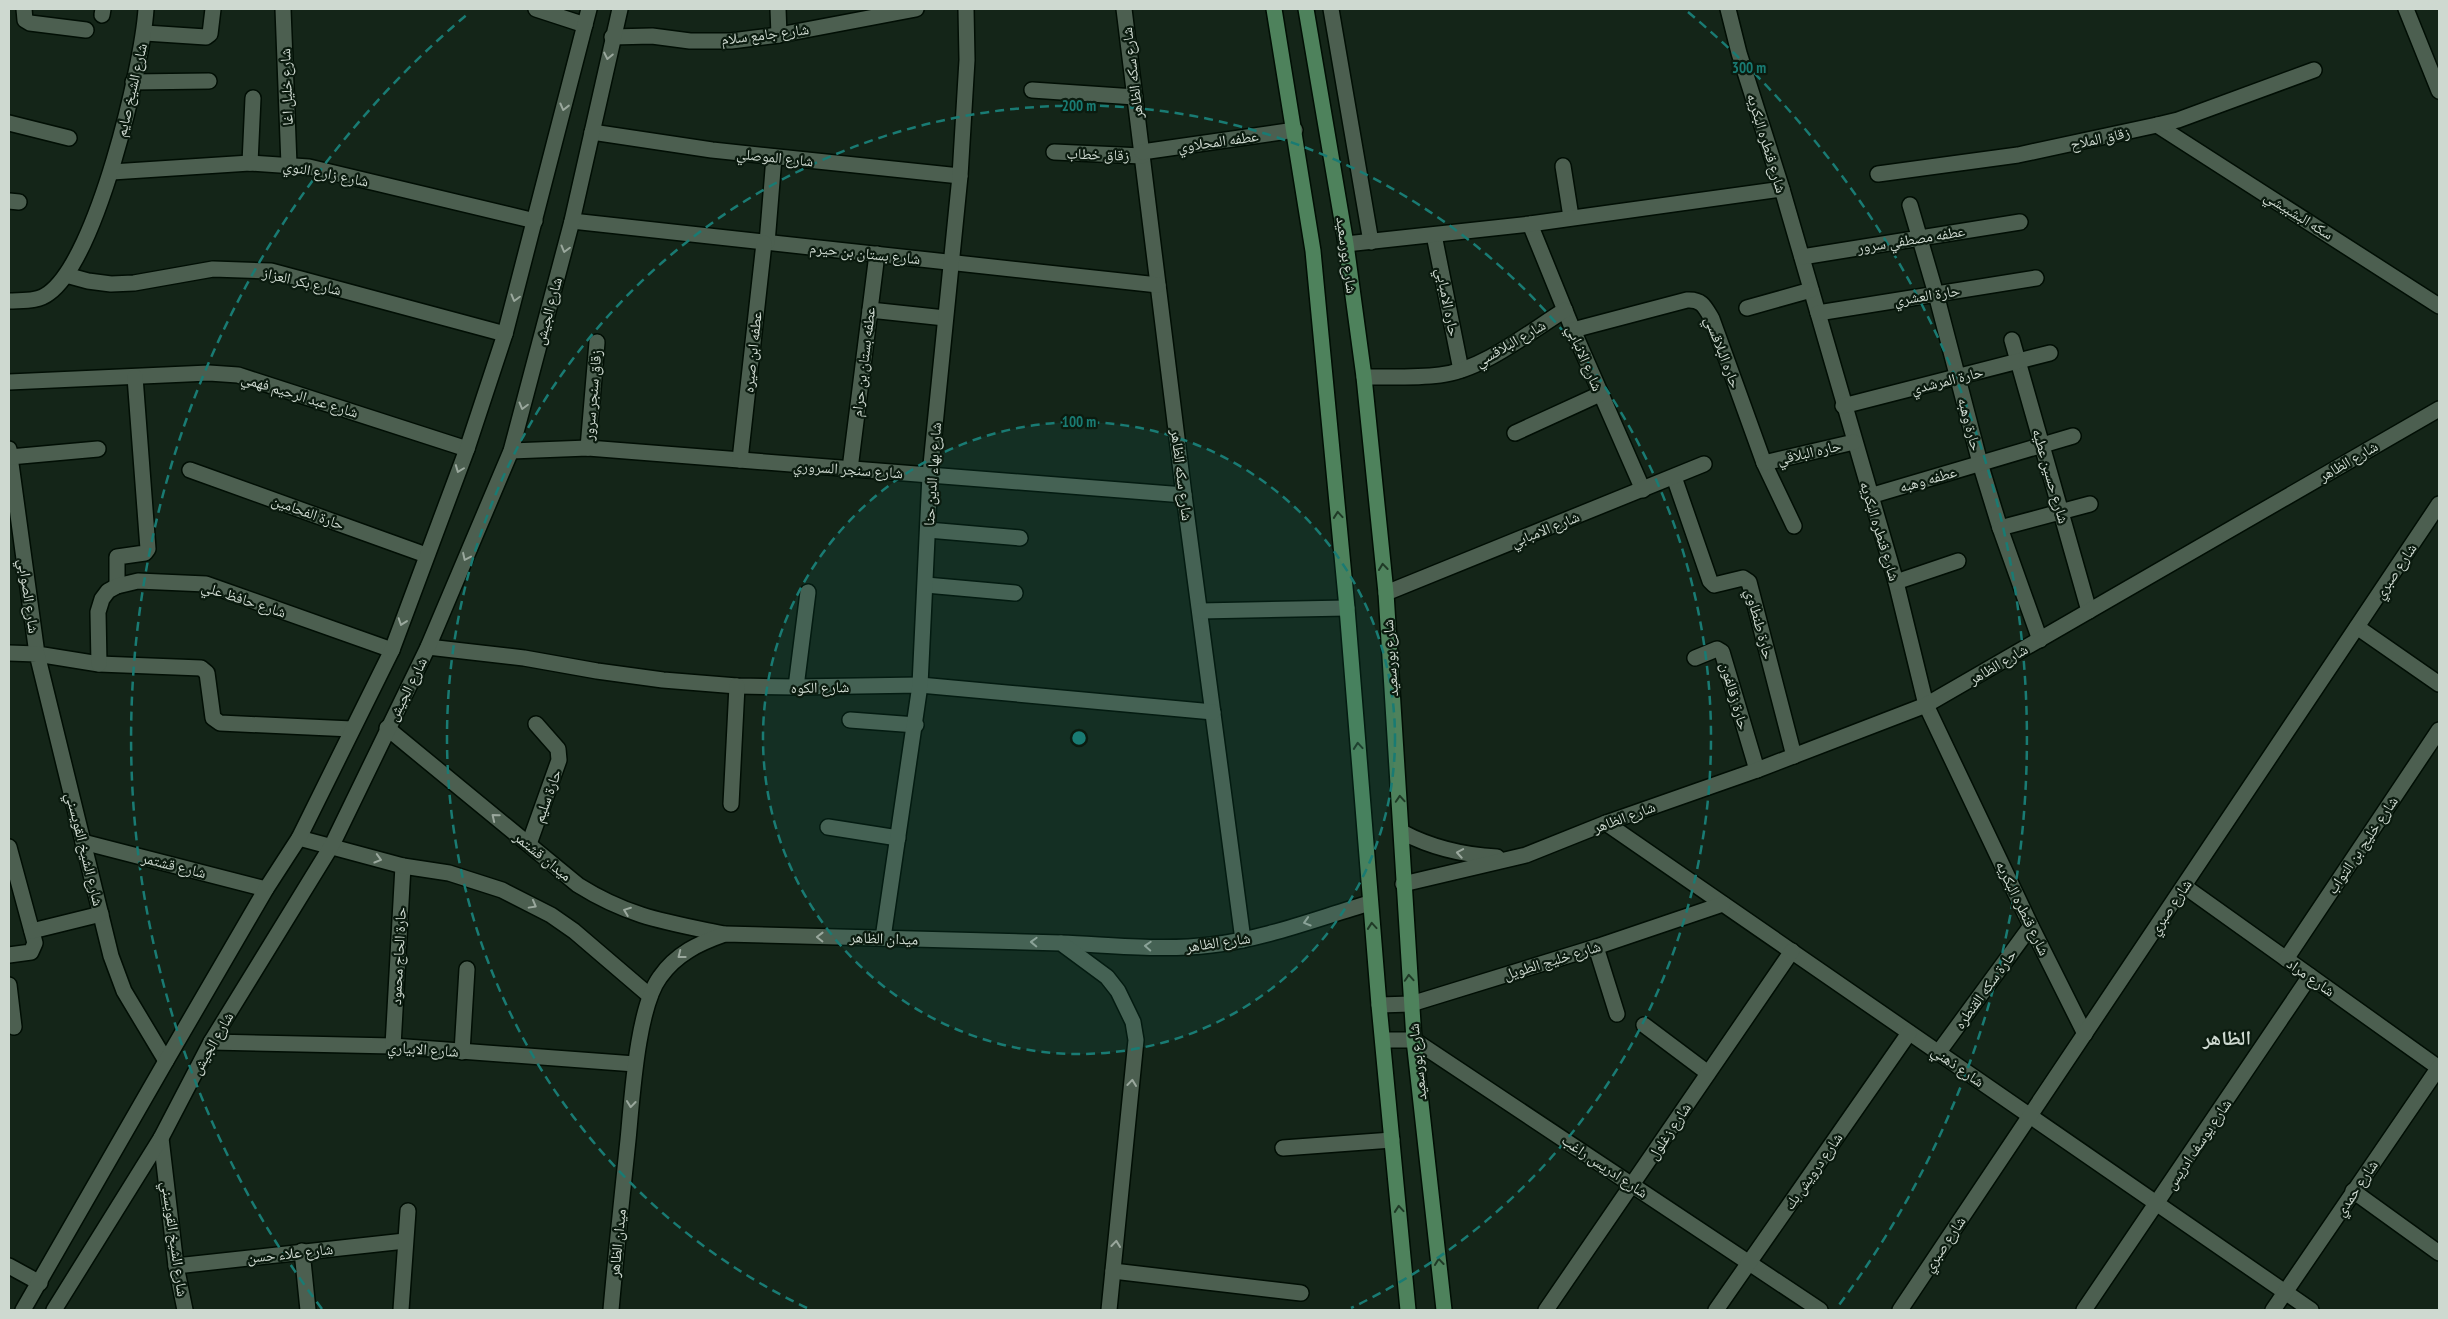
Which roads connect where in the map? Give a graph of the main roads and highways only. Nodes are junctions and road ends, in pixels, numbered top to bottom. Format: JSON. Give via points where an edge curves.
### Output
{"nodes":[{"id":1,"x":1274,"y":9,"type":"edge"},
{"id":2,"x":1306,"y":9,"type":"edge"},
{"id":3,"x":1408,"y":1310,"type":"edge"},
{"id":4,"x":1444,"y":1310,"type":"edge"}],
"edges":[{"from":3,"to":1,"type":"main road","name":"شارع بورسعيد","one_way":true,"via":[[1313,250]]},
{"from":4,"to":2,"type":"main road","name":"شارع بورسعيد","one_way":true,"via":[[1414,1040],[1386,594],[1364,377],[1346,244]]}]}
